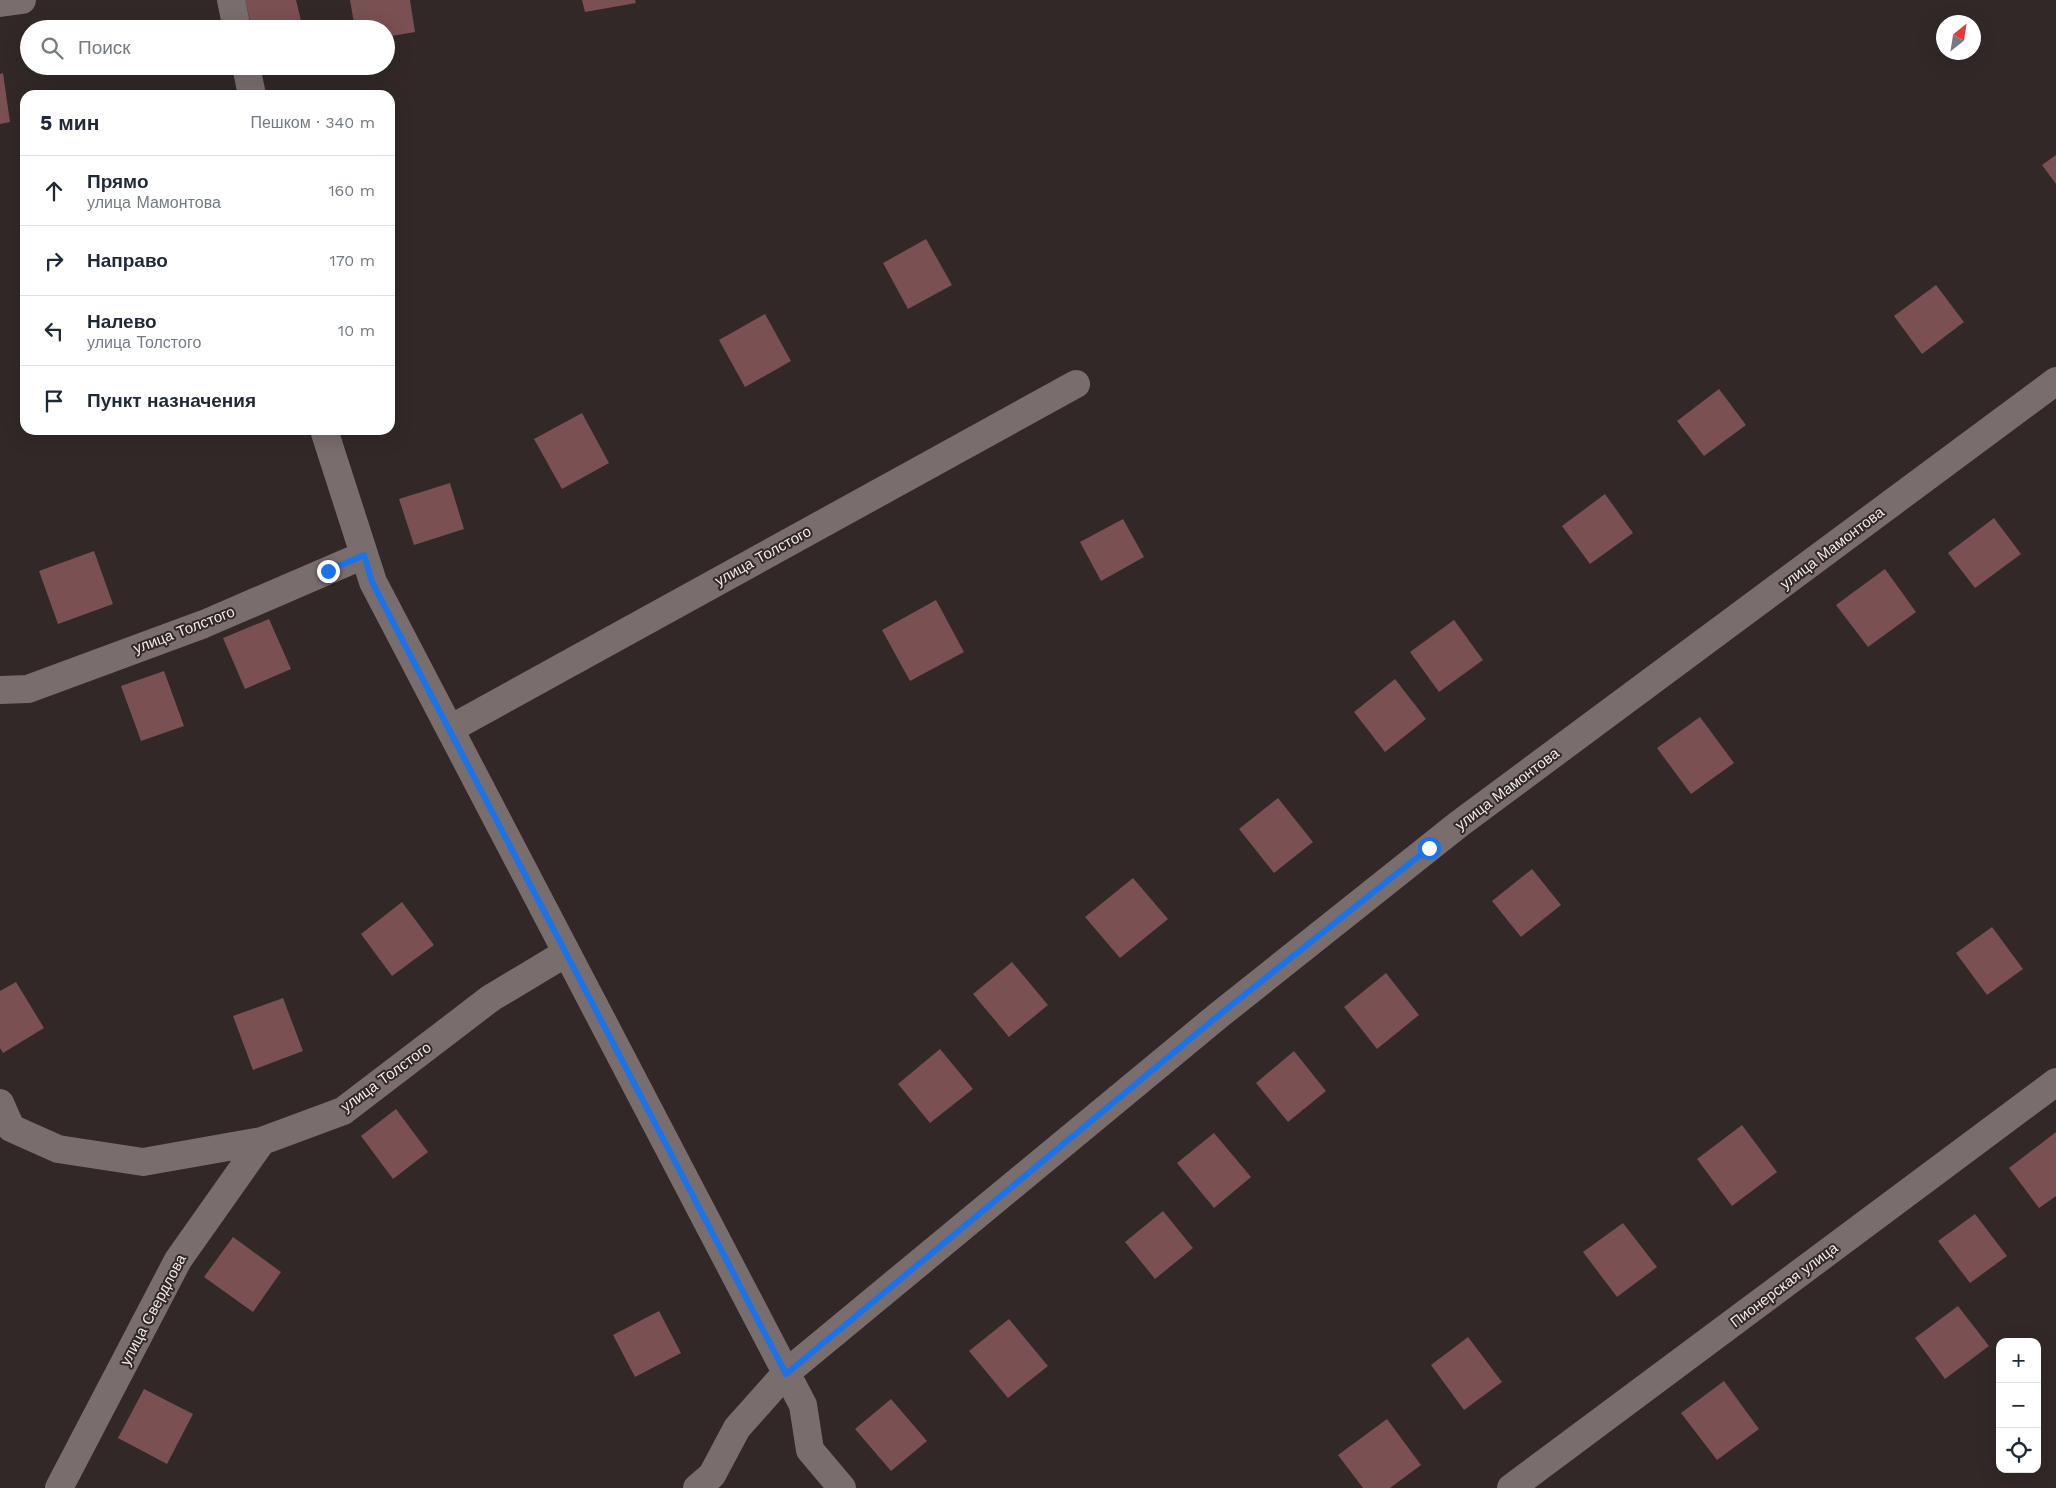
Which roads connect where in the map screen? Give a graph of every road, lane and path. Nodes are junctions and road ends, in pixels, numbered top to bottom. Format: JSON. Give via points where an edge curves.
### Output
{"nodes":[{"id":1,"x":22,"y":0,"type":"edge"},
{"id":2,"x":231,"y":0,"type":"edge"},
{"id":3,"x":0,"y":3,"type":"edge"},
{"id":4,"x":236,"y":20,"type":"edge"},
{"id":5,"x":248,"y":75,"type":"edge"},
{"id":6,"x":251,"y":90,"type":"edge"},
{"id":7,"x":2056,"y":381,"type":"edge"},
{"id":8,"x":1076,"y":384,"type":"dead end"},
{"id":9,"x":326,"y":435,"type":"edge"},
{"id":10,"x":364,"y":555,"type":"junction"},
{"id":11,"x":0,"y":690,"type":"edge"},
{"id":12,"x":450,"y":729,"type":"junction"},
{"id":13,"x":566,"y":953,"type":"junction"},
{"id":14,"x":2056,"y":1082,"type":"edge"},
{"id":15,"x":0,"y":1103,"type":"edge"},
{"id":16,"x":5,"y":1131,"type":"edge"},
{"id":17,"x":262,"y":1141,"type":"junction"},
{"id":18,"x":786,"y":1374,"type":"junction"},
{"id":19,"x":59,"y":1488,"type":"edge"},
{"id":20,"x":697,"y":1488,"type":"edge"},
{"id":21,"x":842,"y":1488,"type":"edge"},
{"id":22,"x":1511,"y":1488,"type":"edge"}],
"edges":[{"from":1,"to":3,"type":"street"},
{"from":2,"to":4,"type":"street"},
{"from":5,"to":6,"type":"street"},
{"from":7,"to":18,"type":"street","name":"улица Мамонтова","via":[[1459,824],[1219,1015]]},
{"from":8,"to":12,"type":"street","name":"улица Толстого"},
{"from":9,"to":10,"type":"street"},
{"from":10,"to":11,"type":"street","name":"улица Толстого","via":[[204,624],[28,689]]},
{"from":10,"to":12,"type":"street","via":[[372,582]]},
{"from":12,"to":13,"type":"street"},
{"from":13,"to":17,"type":"street","name":"улица Толстого","via":[[491,998],[343,1110]]},
{"from":13,"to":18,"type":"street"},
{"from":14,"to":22,"type":"street","name":"Пионерская улица"},
{"from":15,"to":16,"type":"street","name":"улица Толстого"},
{"from":16,"to":17,"type":"street","name":"улица Толстого","via":[[58,1149],[143,1162]]},
{"from":17,"to":19,"type":"street","name":"улица Свердлова","via":[[178,1260]]},
{"from":18,"to":20,"type":"street","name":"улица Мамонтова","via":[[736,1428],[712,1475]]},
{"from":18,"to":21,"type":"street","via":[[803,1405],[810,1450]]}]}
